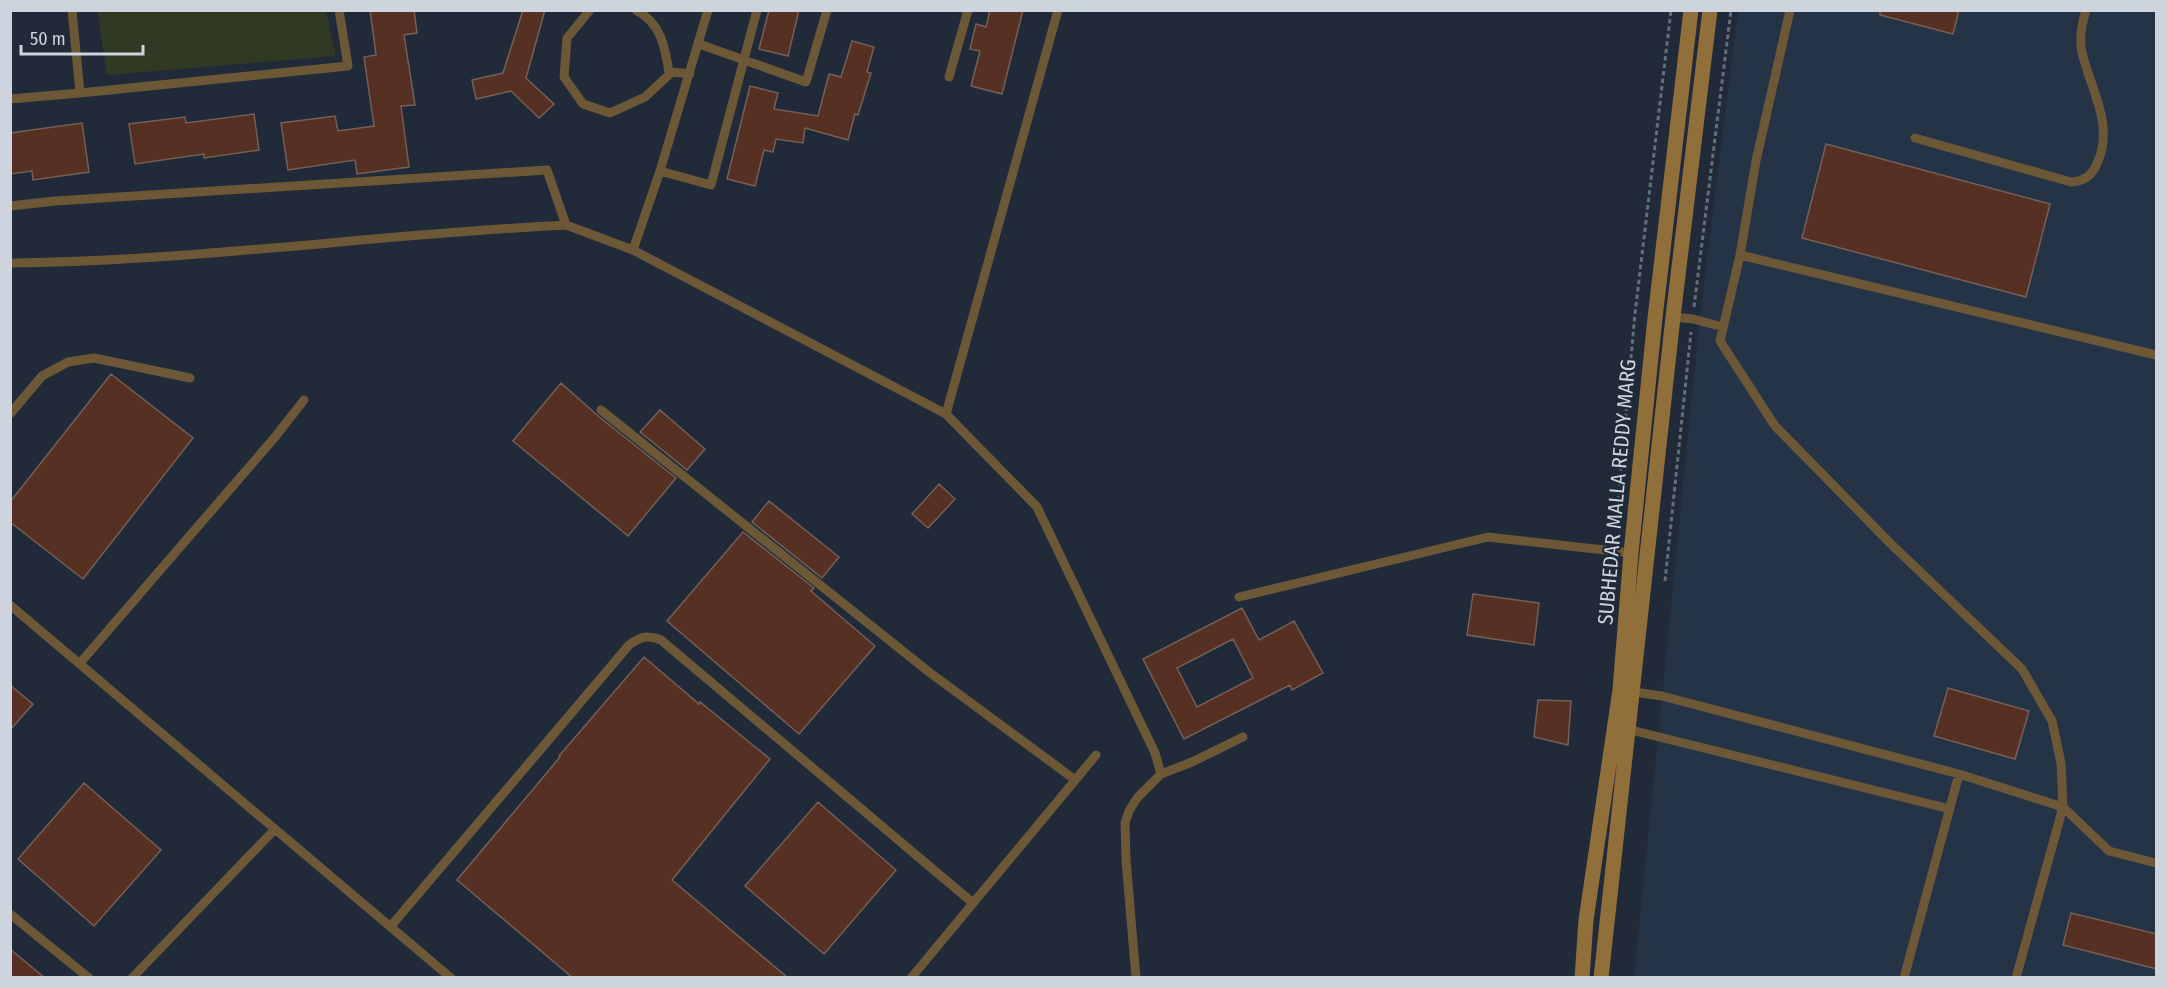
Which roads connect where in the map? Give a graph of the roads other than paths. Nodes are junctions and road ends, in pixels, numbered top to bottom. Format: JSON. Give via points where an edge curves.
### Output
{"nodes":[{"id":1,"x":72,"y":10,"type":"edge"},
{"id":2,"x":339,"y":10,"type":"edge"},
{"id":3,"x":590,"y":10,"type":"edge"},
{"id":4,"x":636,"y":10,"type":"edge"},
{"id":5,"x":708,"y":10,"type":"edge"},
{"id":6,"x":757,"y":10,"type":"edge"},
{"id":7,"x":826,"y":10,"type":"edge"},
{"id":8,"x":968,"y":10,"type":"edge"},
{"id":9,"x":1058,"y":10,"type":"edge"},
{"id":10,"x":1691,"y":10,"type":"edge"},
{"id":11,"x":1710,"y":10,"type":"edge"},
{"id":12,"x":1790,"y":10,"type":"edge"},
{"id":13,"x":2086,"y":10,"type":"edge"},
{"id":14,"x":699,"y":45,"type":"junction"},
{"id":15,"x":743,"y":60,"type":"junction"},
{"id":16,"x":672,"y":72,"type":"junction"},
{"id":17,"x":690,"y":74,"type":"junction"},
{"id":18,"x":949,"y":76,"type":"dead end"},
{"id":19,"x":80,"y":93,"type":"junction"},
{"id":20,"x":10,"y":99,"type":"edge"},
{"id":21,"x":1915,"y":138,"type":"dead end"},
{"id":22,"x":660,"y":171,"type":"junction"},
{"id":23,"x":10,"y":206,"type":"edge"},
{"id":24,"x":566,"y":225,"type":"junction"},
{"id":25,"x":633,"y":250,"type":"junction"},
{"id":26,"x":1740,"y":255,"type":"junction"},
{"id":27,"x":10,"y":263,"type":"edge"},
{"id":28,"x":1673,"y":317,"type":"junction"},
{"id":29,"x":1723,"y":327,"type":"junction"},
{"id":30,"x":2157,"y":355,"type":"edge"},
{"id":31,"x":190,"y":378,"type":"dead end"},
{"id":32,"x":304,"y":400,"type":"dead end"},
{"id":33,"x":601,"y":410,"type":"dead end"},
{"id":34,"x":10,"y":414,"type":"edge"},
{"id":35,"x":946,"y":414,"type":"junction"},
{"id":36,"x":1631,"y":553,"type":"junction"},
{"id":37,"x":1239,"y":597,"type":"dead end"},
{"id":38,"x":10,"y":605,"type":"edge"},
{"id":39,"x":80,"y":663,"type":"junction"},
{"id":40,"x":1627,"y":690,"type":"junction"},
{"id":41,"x":1621,"y":728,"type":"junction"},
{"id":42,"x":1244,"y":737,"type":"dead end"},
{"id":43,"x":1096,"y":755,"type":"dead end"},
{"id":44,"x":1161,"y":774,"type":"junction"},
{"id":45,"x":1959,"y":774,"type":"junction"},
{"id":46,"x":1074,"y":779,"type":"junction"},
{"id":47,"x":2063,"y":807,"type":"junction"},
{"id":48,"x":1950,"y":809,"type":"junction"},
{"id":49,"x":275,"y":829,"type":"junction"},
{"id":50,"x":2157,"y":863,"type":"edge"},
{"id":51,"x":973,"y":903,"type":"junction"},
{"id":52,"x":10,"y":914,"type":"edge"},
{"id":53,"x":392,"y":926,"type":"junction"},
{"id":54,"x":89,"y":978,"type":"edge"},
{"id":55,"x":132,"y":978,"type":"edge"},
{"id":56,"x":451,"y":978,"type":"edge"},
{"id":57,"x":911,"y":978,"type":"edge"},
{"id":58,"x":1136,"y":978,"type":"edge"},
{"id":59,"x":1582,"y":978,"type":"edge"},
{"id":60,"x":1601,"y":978,"type":"edge"},
{"id":61,"x":1904,"y":978,"type":"edge"},
{"id":62,"x":2016,"y":978,"type":"edge"}],
"edges":[{"from":1,"to":19,"type":"lane"},
{"from":2,"to":19,"type":"lane","via":[[348,66]]},
{"from":3,"to":16,"type":"lane","via":[[567,38],[564,77],[583,104],[610,113],[645,97]]},
{"from":4,"to":16,"type":"lane","via":[[648,16],[664,42]]},
{"from":5,"to":14,"type":"lane"},
{"from":6,"to":15,"type":"lane"},
{"from":7,"to":15,"type":"lane","via":[[806,82]]},
{"from":8,"to":18,"type":"lane"},
{"from":9,"to":35,"type":"lane"},
{"from":10,"to":36,"type":"main road","name":"SUBHEDAR MALLA REDDY MARG"},
{"from":11,"to":28,"type":"main road","name":"SUBHEDAR MALLA REDDY MARG"},
{"from":12,"to":26,"type":"lane","via":[[1756,161]]},
{"from":13,"to":21,"type":"lane","via":[[2081,51],[2099,104],[2104,136],[2101,155],[2090,176],[2070,183]]},
{"from":14,"to":15,"type":"lane"},
{"from":14,"to":17,"type":"lane"},
{"from":15,"to":22,"type":"lane","via":[[711,185]]},
{"from":16,"to":17,"type":"lane"},
{"from":17,"to":22,"type":"lane"},
{"from":19,"to":20,"type":"lane"},
{"from":22,"to":25,"type":"lane"},
{"from":23,"to":24,"type":"lane","via":[[547,170]]},
{"from":24,"to":25,"type":"lane"},
{"from":24,"to":27,"type":"lane","via":[[279,249]]},
{"from":25,"to":35,"type":"lane"},
{"from":26,"to":29,"type":"lane"},
{"from":26,"to":30,"type":"lane"},
{"from":28,"to":29,"type":"lane"},
{"from":28,"to":40,"type":"main road","name":"SUBHEDAR MALLA REDDY MARG"},
{"from":29,"to":47,"type":"lane","via":[[1720,341],[1775,426],[2022,669],[2052,721],[2061,763]]},
{"from":31,"to":34,"type":"lane","via":[[94,358],[68,362],[42,376]]},
{"from":32,"to":39,"type":"lane"},
{"from":33,"to":46,"type":"lane","via":[[929,672]]},
{"from":35,"to":44,"type":"lane","via":[[1037,507],[1155,753]]},
{"from":36,"to":37,"type":"lane","via":[[1488,537]]},
{"from":36,"to":40,"type":"main road","name":"SUBHEDAR MALLA REDDY MARG"},
{"from":38,"to":39,"type":"lane"},
{"from":39,"to":49,"type":"lane"},
{"from":40,"to":41,"type":"main road","name":"SUBHEDAR MALLA REDDY MARG"},
{"from":40,"to":45,"type":"lane"},
{"from":41,"to":48,"type":"lane"},
{"from":41,"to":59,"type":"main road","name":"SUBHEDAR MALLA REDDY MARG","via":[[1586,920]]},
{"from":41,"to":60,"type":"main road","name":"SUBHEDAR MALLA REDDY MARG"},
{"from":42,"to":44,"type":"lane"},
{"from":43,"to":46,"type":"lane"},
{"from":44,"to":58,"type":"lane","via":[[1137,798],[1125,823]]},
{"from":45,"to":47,"type":"lane"},
{"from":45,"to":48,"type":"lane"},
{"from":46,"to":51,"type":"lane"},
{"from":47,"to":50,"type":"lane","via":[[2109,850]]},
{"from":47,"to":62,"type":"lane"},
{"from":48,"to":61,"type":"lane"},
{"from":49,"to":53,"type":"lane"},
{"from":49,"to":55,"type":"lane"},
{"from":51,"to":53,"type":"lane","via":[[661,640],[651,636],[639,637],[629,645]]},
{"from":51,"to":57,"type":"lane"},
{"from":52,"to":54,"type":"lane"},
{"from":53,"to":56,"type":"lane"}]}
